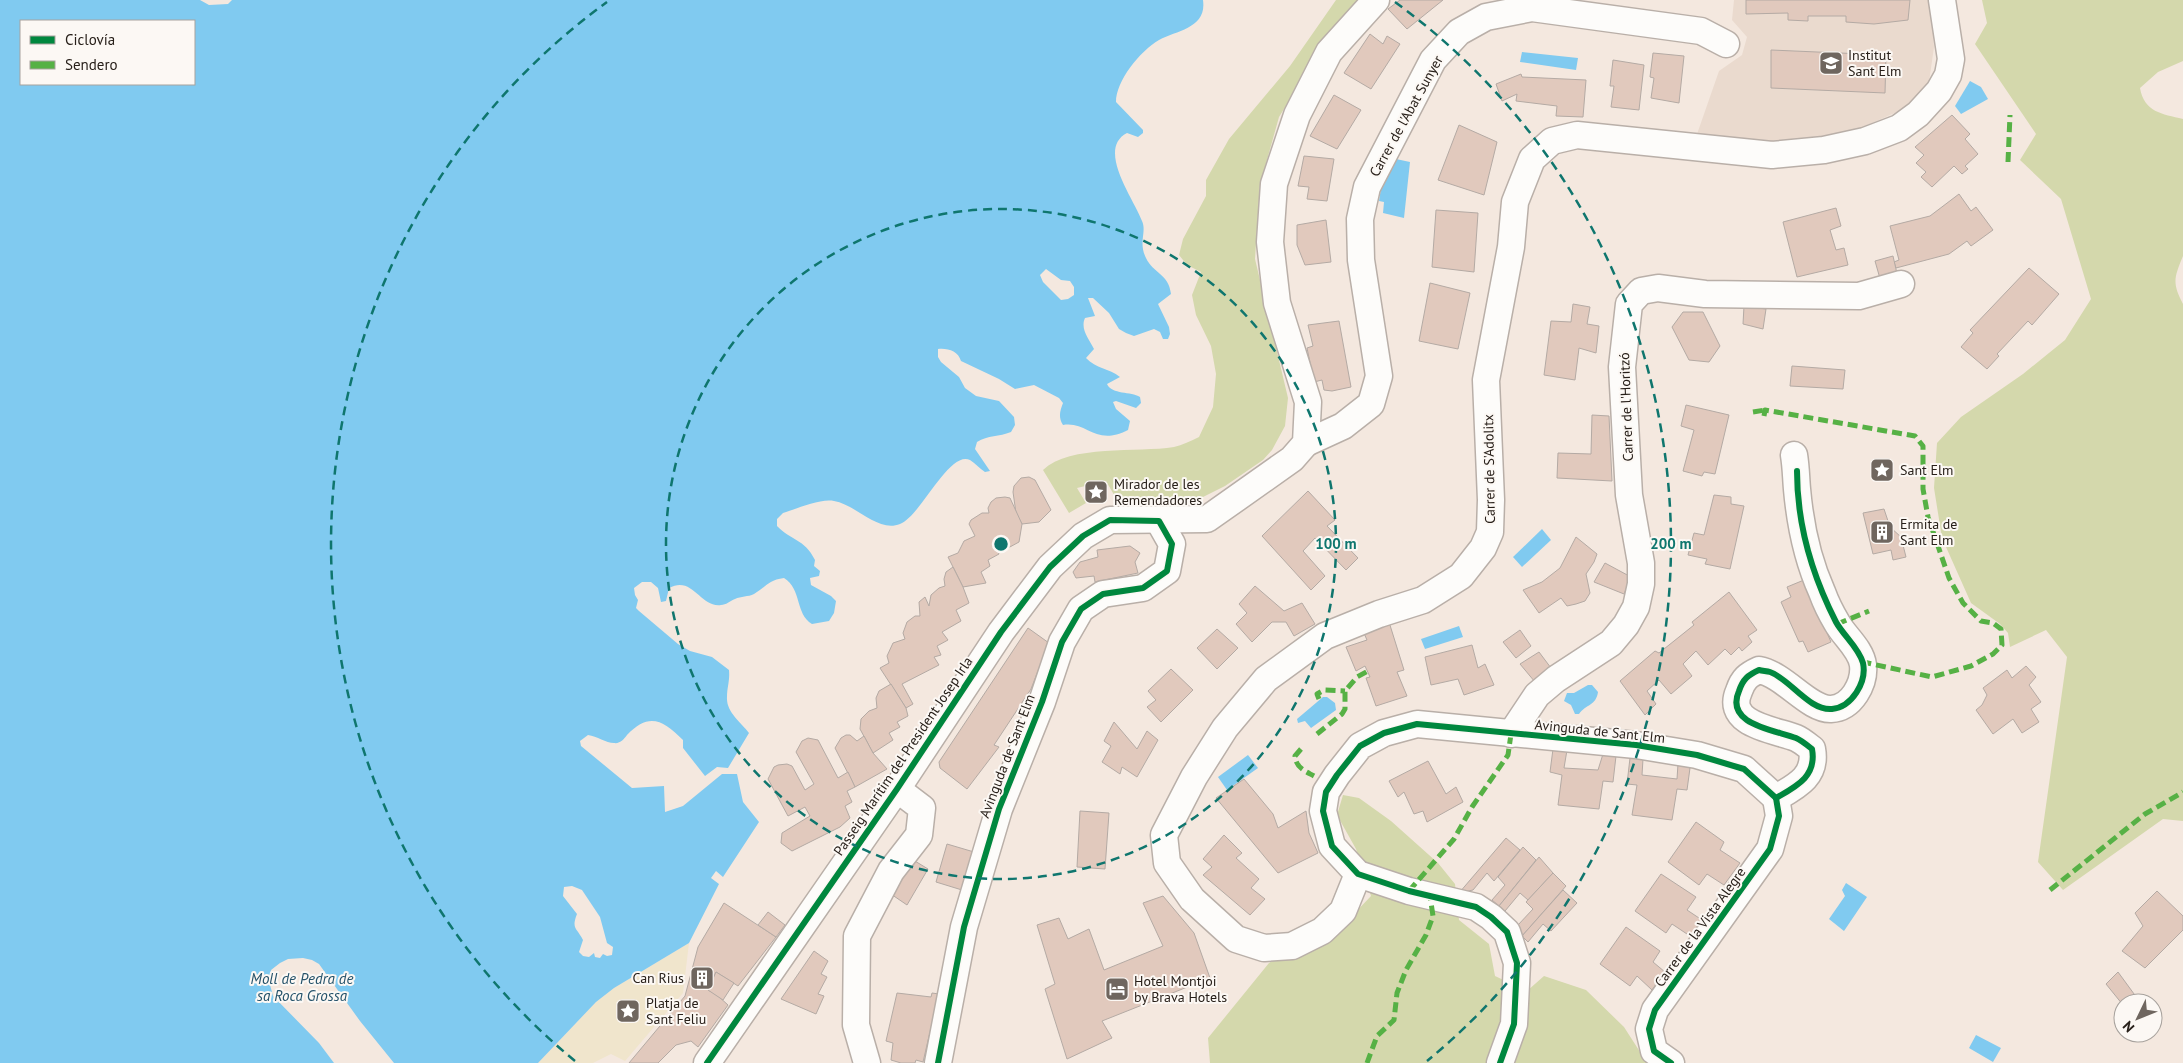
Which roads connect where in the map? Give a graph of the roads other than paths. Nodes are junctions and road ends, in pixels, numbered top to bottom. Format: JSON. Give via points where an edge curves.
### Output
{"nodes":[{"id":1,"x":1376,"y":0,"type":"edge"},
{"id":2,"x":1942,"y":0,"type":"edge"},
{"id":3,"x":1726,"y":44,"type":"dead end"},
{"id":4,"x":1901,"y":284,"type":"dead end"},
{"id":5,"x":1306,"y":442,"type":"junction"},
{"id":6,"x":1794,"y":455,"type":"dead end"},
{"id":7,"x":1159,"y":521,"type":"junction"},
{"id":8,"x":1511,"y":734,"type":"junction"},
{"id":9,"x":897,"y":789,"type":"junction"},
{"id":10,"x":1776,"y":798,"type":"junction"},
{"id":11,"x":1358,"y":874,"type":"junction"},
{"id":12,"x":707,"y":1063,"type":"edge"},
{"id":13,"x":867,"y":1063,"type":"edge"},
{"id":14,"x":938,"y":1063,"type":"edge"},
{"id":15,"x":1500,"y":1063,"type":"edge"},
{"id":16,"x":1671,"y":1063,"type":"edge"}],
"edges":[{"from":1,"to":5,"type":"street","via":[[1329,52],[1297,115],[1274,184],[1270,242],[1276,294],[1308,402]]},
{"from":2,"to":11,"type":"street","name":"Carrer de S'Adolitx","via":[[1950,59],[1948,75],[1939,91],[1918,114],[1899,128],[1865,141],[1824,150],[1772,155],[1577,135],[1552,141],[1532,159],[1515,202],[1511,247],[1486,380],[1491,500],[1490,532],[1483,548],[1461,576],[1423,600],[1325,636],[1266,679],[1225,728],[1194,777],[1164,835],[1168,863],[1192,899],[1236,939],[1264,948],[1292,946],[1322,931],[1343,911]]},
{"from":3,"to":5,"type":"street","name":"Carrer de l'Abat Sunyer","via":[[1701,31],[1532,8],[1486,18],[1459,32],[1433,60],[1367,188],[1360,219],[1361,260],[1379,376],[1372,404],[1343,426]]},
{"from":4,"to":8,"type":"street","name":"Carrer de l'Horitzó","via":[[1859,296],[1705,294],[1658,288],[1641,291],[1629,304],[1622,367],[1629,495],[1641,563],[1636,607],[1611,643],[1537,695]]},
{"from":5,"to":7,"type":"street","name":"Passeig Marítim del President Josep Irla","via":[[1292,459],[1207,519]]},
{"from":6,"to":10,"type":"street","via":[[1800,517],[1811,561],[1837,624],[1862,662],[1863,679],[1855,695],[1832,709],[1821,708],[1771,672],[1759,670],[1743,679],[1737,696],[1738,710],[1746,720],[1763,729],[1797,738],[1812,749],[1814,759],[1810,774],[1799,785]]},
{"from":7,"to":9,"type":"street","name":"Passeig Marítim del President Josep Irla","via":[[1110,520],[1083,536],[1050,567],[1001,632]]},
{"from":7,"to":14,"type":"street","name":"Avinguda de Sant Elm","via":[[1172,544],[1167,571],[1143,588],[1103,594],[1081,609],[1062,642],[999,809],[966,918]]},
{"from":8,"to":10,"type":"street","name":"Avinguda de Sant Elm","via":[[1636,745],[1697,755],[1744,769]]},
{"from":8,"to":11,"type":"street","name":"Avinguda de Sant Elm","via":[[1417,724],[1384,734],[1360,746],[1326,792],[1324,811],[1332,846]]},
{"from":9,"to":12,"type":"street","name":"Passeig Marítim del President Josep Irla"},
{"from":9,"to":13,"type":"street","via":[[922,808],[919,835],[890,871],[857,936],[856,1024]]},
{"from":10,"to":16,"type":"street","name":"Carrer de la Vista Alegre","via":[[1779,816],[1770,849],[1655,1010],[1649,1029],[1654,1051]]},
{"from":11,"to":15,"type":"street","name":"Avinguda de Sant Elm","via":[[1409,891],[1476,907],[1507,932],[1517,963],[1514,1024]]}]}
